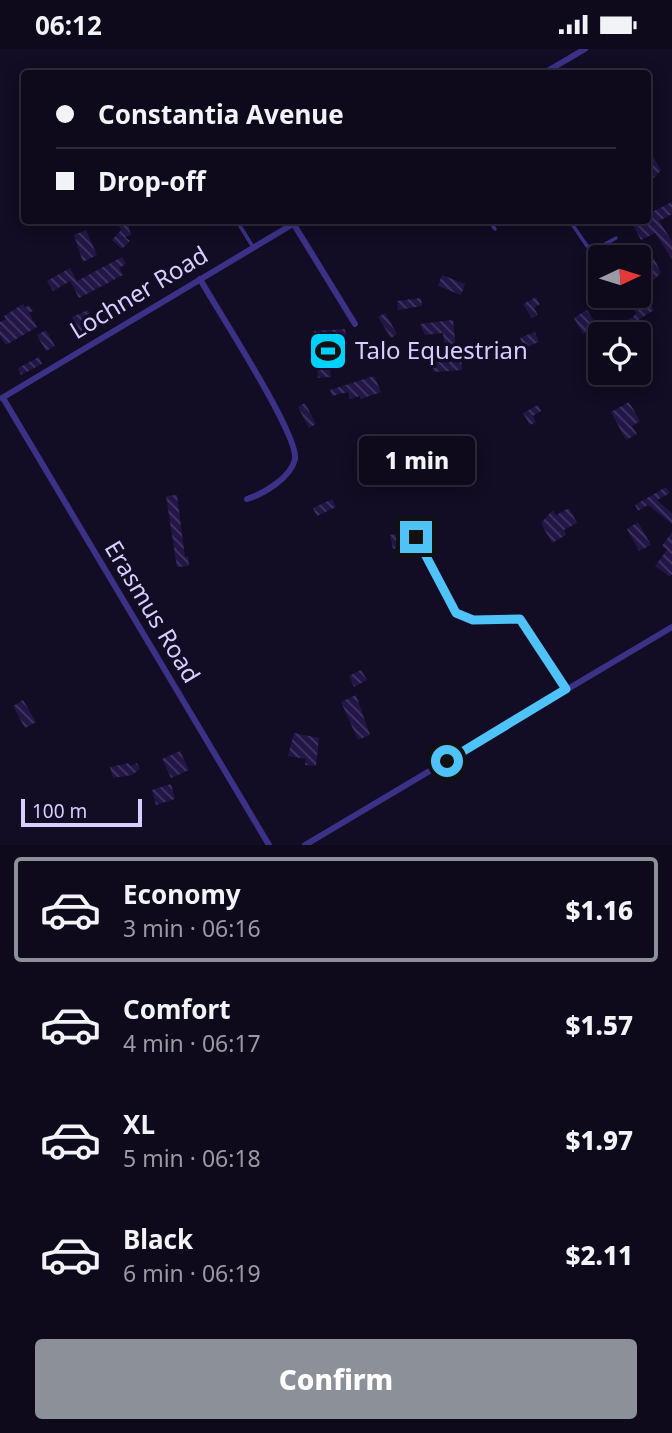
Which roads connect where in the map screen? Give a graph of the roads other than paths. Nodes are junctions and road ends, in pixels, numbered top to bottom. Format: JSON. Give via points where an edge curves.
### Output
{"nodes":[{"id":1,"x":585,"y":49,"type":"edge"},
{"id":2,"x":549,"y":70,"type":"edge"},
{"id":3,"x":239,"y":224,"type":"edge"},
{"id":4,"x":292,"y":224,"type":"edge"},
{"id":5,"x":296,"y":224,"type":"edge"},
{"id":6,"x":491,"y":224,"type":"edge"},
{"id":7,"x":572,"y":224,"type":"edge"},
{"id":8,"x":495,"y":229,"type":"dead end"},
{"id":9,"x":616,"y":238,"type":"dead end"},
{"id":10,"x":253,"y":247,"type":"junction"},
{"id":11,"x":200,"y":279,"type":"junction"},
{"id":12,"x":355,"y":324,"type":"dead end"},
{"id":13,"x":1,"y":399,"type":"edge"},
{"id":14,"x":247,"y":499,"type":"dead end"},
{"id":15,"x":416,"y":537,"type":"dead end"},
{"id":16,"x":672,"y":627,"type":"edge"},
{"id":17,"x":566,"y":689,"type":"junction"},
{"id":18,"x":269,"y":845,"type":"edge"},
{"id":19,"x":305,"y":845,"type":"edge"}],
"edges":[{"from":1,"to":2,"type":"street"},
{"from":3,"to":10,"type":"lane"},
{"from":4,"to":10,"type":"street","name":"Lochner Road"},
{"from":5,"to":12,"type":"street"},
{"from":6,"to":8,"type":"lane"},
{"from":7,"to":9,"type":"lane","via":[[587,246],[598,248]]},
{"from":10,"to":11,"type":"street","name":"Lochner Road"},
{"from":11,"to":13,"type":"street","name":"Lochner Road"},
{"from":11,"to":14,"type":"street","via":[[283,420],[294,447],[292,466],[268,491]]},
{"from":13,"to":18,"type":"street","name":"Erasmus Road"},
{"from":15,"to":17,"type":"street","via":[[453,610],[473,620],[520,619]]},
{"from":16,"to":17,"type":"street"},
{"from":17,"to":19,"type":"street"}]}
